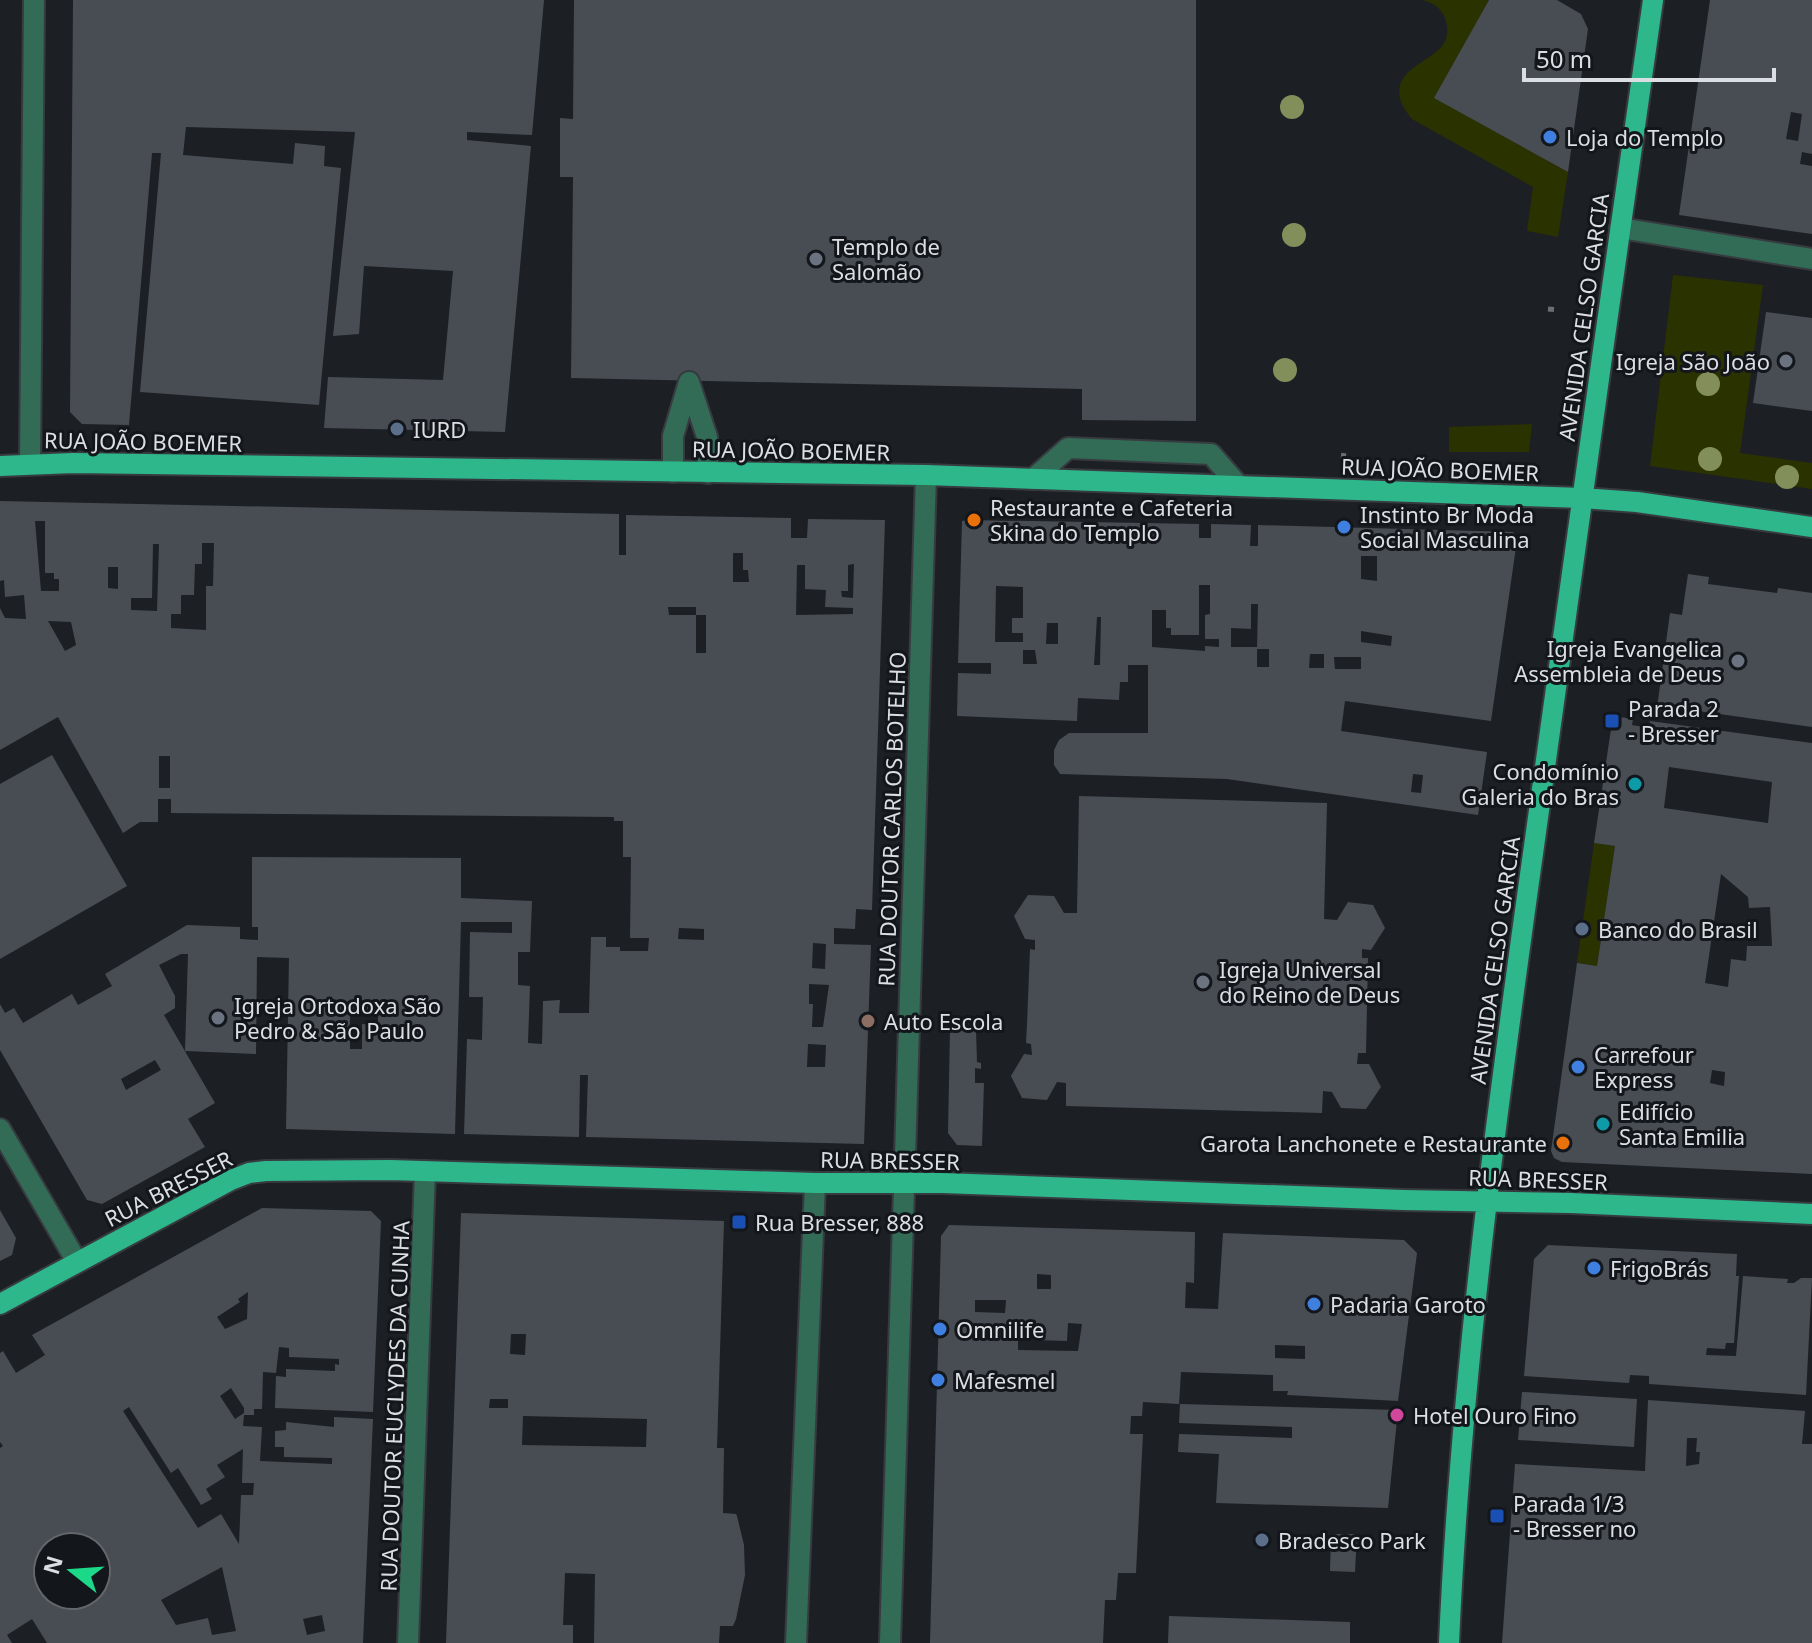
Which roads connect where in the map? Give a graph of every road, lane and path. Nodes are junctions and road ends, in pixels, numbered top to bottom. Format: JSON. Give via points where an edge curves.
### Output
{"nodes":[{"id":1,"x":34,"y":0,"type":"edge"},
{"id":2,"x":1653,"y":0,"type":"edge"},
{"id":3,"x":1620,"y":228,"type":"junction"},
{"id":4,"x":1812,"y":259,"type":"edge"},
{"id":5,"x":1548,"y":309,"type":"dead end"},
{"id":6,"x":1558,"y":310,"type":"dead end"},
{"id":7,"x":30,"y":464,"type":"junction"},
{"id":8,"x":0,"y":466,"type":"edge"},
{"id":9,"x":673,"y":472,"type":"junction"},
{"id":10,"x":708,"y":473,"type":"junction"},
{"id":11,"x":926,"y":475,"type":"junction"},
{"id":12,"x":1033,"y":479,"type":"junction"},
{"id":13,"x":1238,"y":485,"type":"junction"},
{"id":14,"x":1582,"y":498,"type":"junction"},
{"id":15,"x":1812,"y":527,"type":"edge"},
{"id":16,"x":0,"y":1129,"type":"edge"},
{"id":17,"x":425,"y":1171,"type":"junction"},
{"id":18,"x":815,"y":1183,"type":"junction"},
{"id":19,"x":903,"y":1183,"type":"junction"},
{"id":20,"x":1487,"y":1201,"type":"junction"},
{"id":21,"x":1812,"y":1214,"type":"edge"},
{"id":22,"x":77,"y":1262,"type":"junction"},
{"id":23,"x":0,"y":1304,"type":"edge"},
{"id":24,"x":408,"y":1643,"type":"edge"},
{"id":25,"x":796,"y":1643,"type":"edge"},
{"id":26,"x":890,"y":1643,"type":"edge"},
{"id":27,"x":1449,"y":1643,"type":"edge"}],
"edges":[{"from":1,"to":7,"type":"street"},
{"from":2,"to":3,"type":"main road","name":"AVENIDA CELSO GARCIA"},
{"from":3,"to":4,"type":"street"},
{"from":3,"to":14,"type":"main road","name":"AVENIDA CELSO GARCIA"},
{"from":5,"to":6,"type":"path"},
{"from":7,"to":8,"type":"main road","name":"RUA JOÃO BOEMER"},
{"from":7,"to":9,"type":"main road","name":"RUA JOÃO BOEMER"},
{"from":9,"to":10,"type":"main road","name":"RUA JOÃO BOEMER"},
{"from":9,"to":10,"type":"street","via":[[673,436],[689,382],[707,437]]},
{"from":10,"to":11,"type":"main road","name":"RUA JOÃO BOEMER"},
{"from":11,"to":12,"type":"main road","name":"RUA JOÃO BOEMER"},
{"from":11,"to":19,"type":"street","name":"RUA DOUTOR CARLOS BOTELHO"},
{"from":12,"to":13,"type":"main road","name":"RUA JOÃO BOEMER"},
{"from":12,"to":13,"type":"street","via":[[1068,448],[1211,454]]},
{"from":13,"to":14,"type":"main road","name":"RUA JOÃO BOEMER"},
{"from":14,"to":15,"type":"main road","name":"RUA JOÃO BOEMER"},
{"from":14,"to":20,"type":"main road","name":"AVENIDA CELSO GARCIA"},
{"from":16,"to":22,"type":"street"},
{"from":17,"to":18,"type":"main road","name":"RUA BRESSER"},
{"from":17,"to":22,"type":"main road","name":"RUA BRESSER","via":[[249,1173]]},
{"from":17,"to":24,"type":"street","name":"RUA DOUTOR EUCLYDES DA CUNHA"},
{"from":18,"to":19,"type":"main road","name":"RUA BRESSER"},
{"from":18,"to":25,"type":"street"},
{"from":19,"to":20,"type":"main road","name":"RUA BRESSER"},
{"from":19,"to":26,"type":"street","name":"RUA DOUTOR CARLOS BOTELHO"},
{"from":20,"to":21,"type":"main road","name":"RUA BRESSER"},
{"from":20,"to":27,"type":"main road","name":"AVENIDA CELSO GARCIA","via":[[1463,1404]]},
{"from":22,"to":23,"type":"main road","name":"RUA BRESSER"}]}
